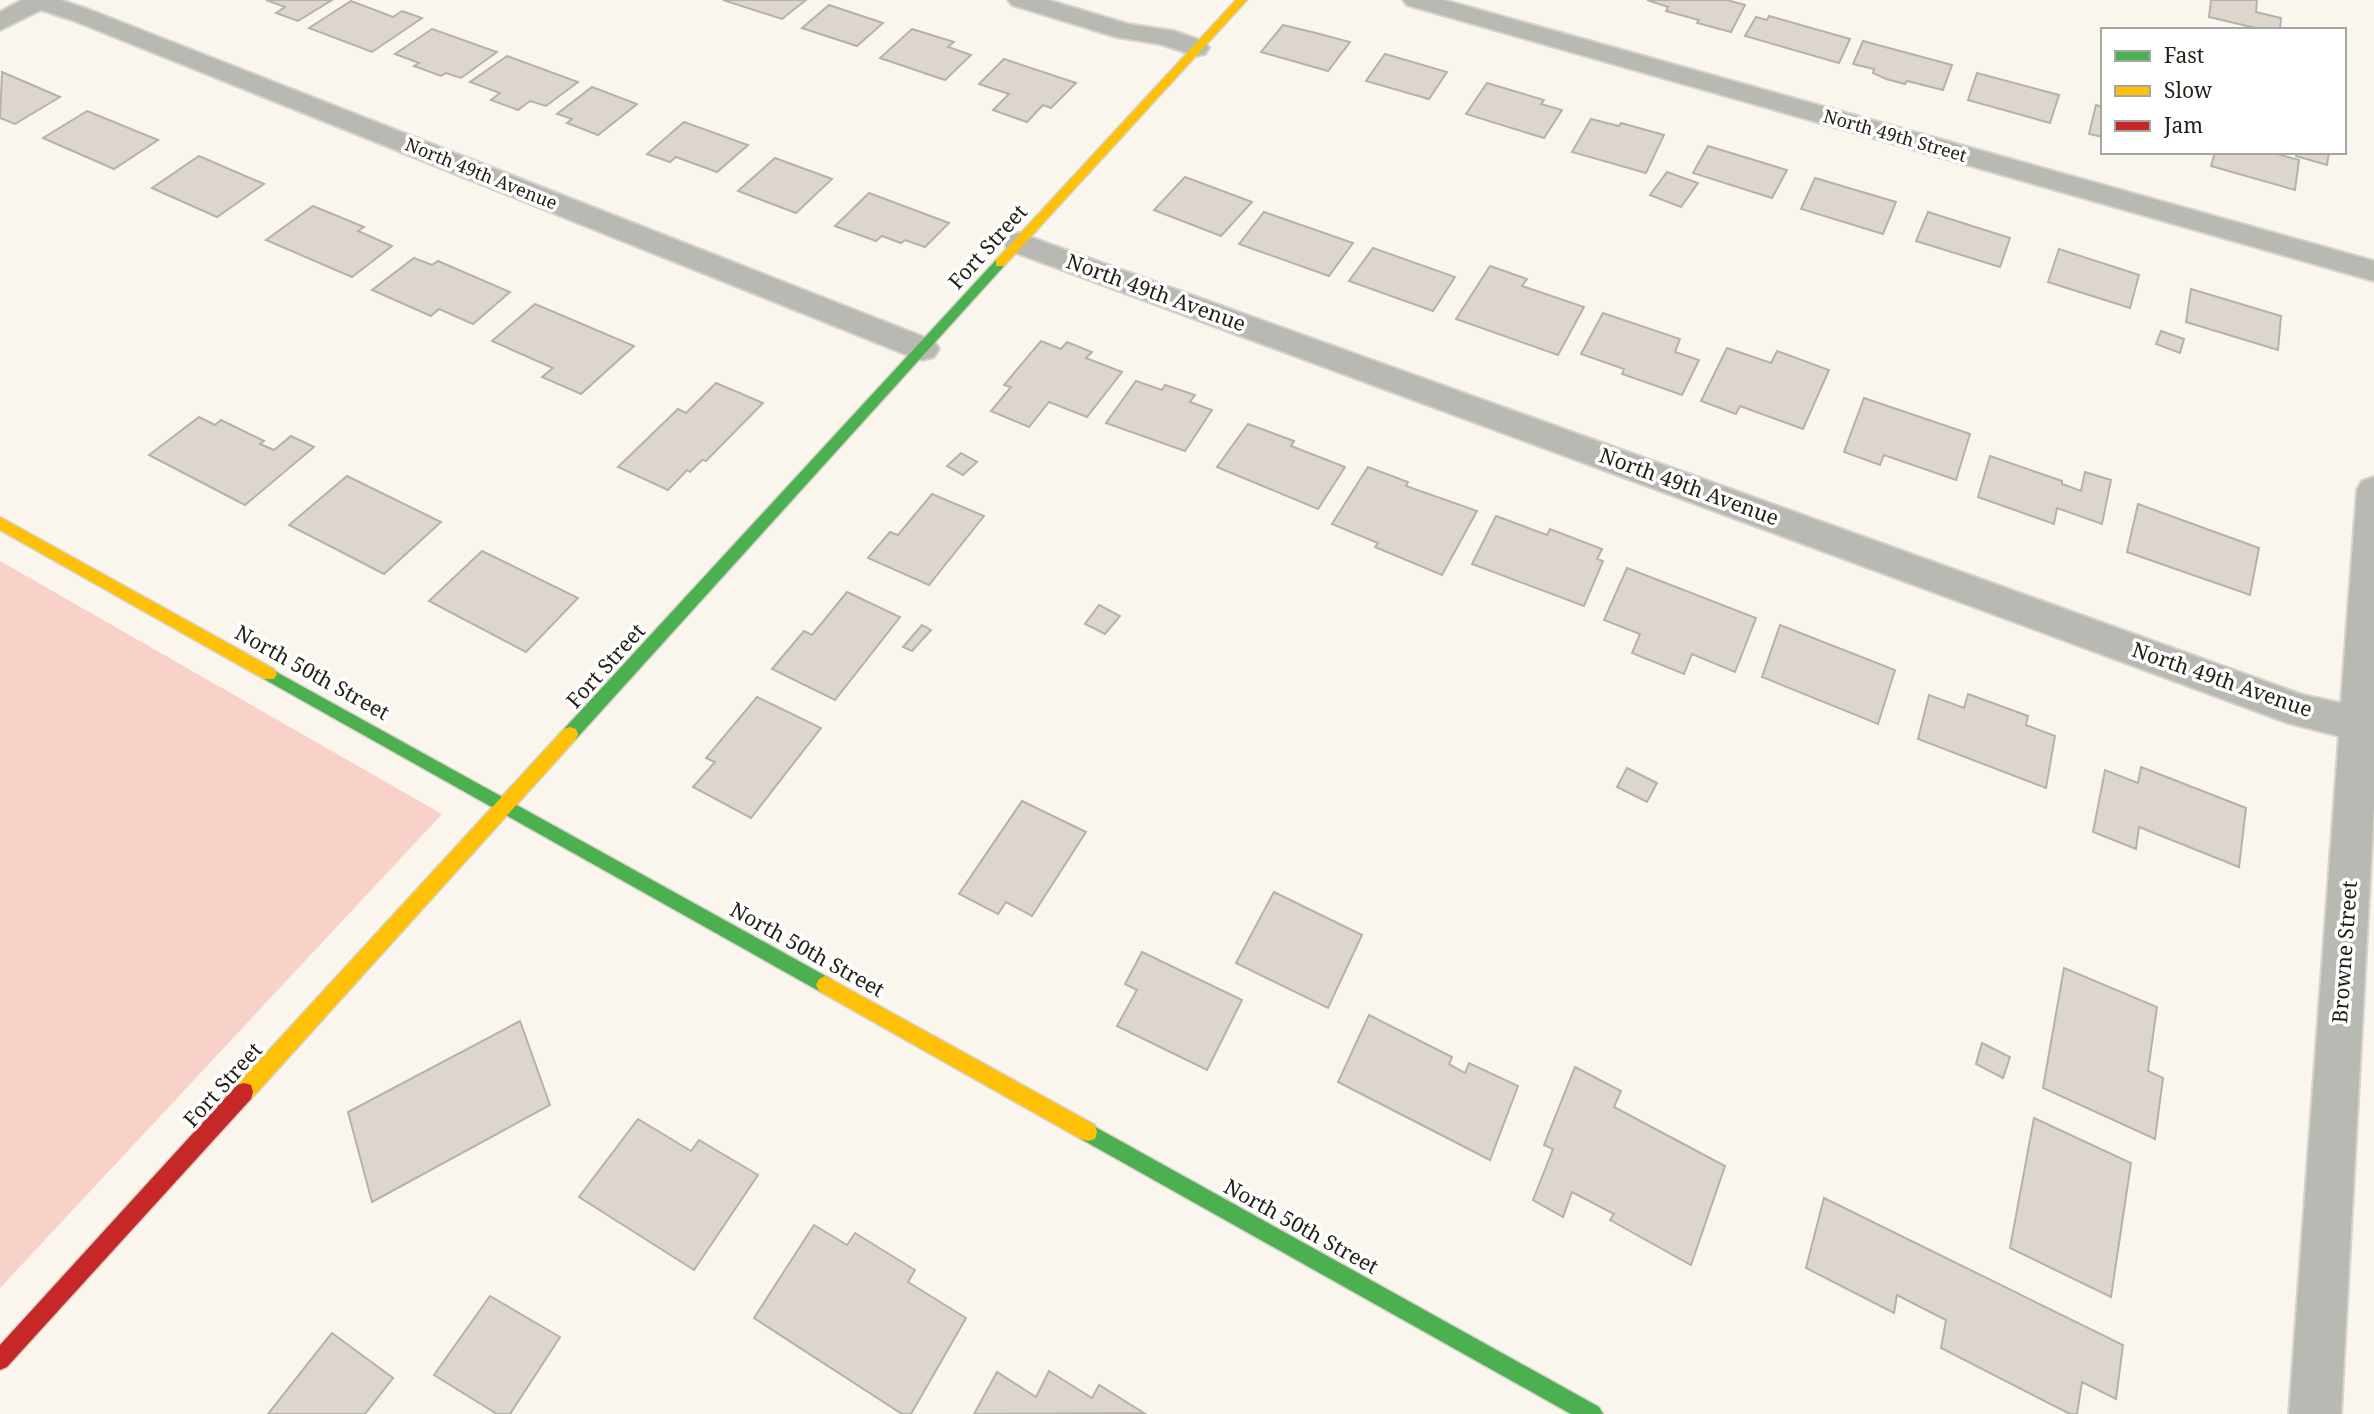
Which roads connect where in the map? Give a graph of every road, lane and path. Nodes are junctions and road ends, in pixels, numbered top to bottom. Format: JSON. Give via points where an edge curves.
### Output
{"nodes":[{"id":1,"x":1021,"y":0,"type":"edge"},
{"id":2,"x":1242,"y":0,"type":"edge"},
{"id":3,"x":1416,"y":0,"type":"edge"},
{"id":4,"x":40,"y":1,"type":"edge"},
{"id":5,"x":0,"y":22,"type":"edge"},
{"id":6,"x":1196,"y":48,"type":"junction"},
{"id":7,"x":1019,"y":243,"type":"junction"},
{"id":8,"x":2374,"y":271,"type":"edge"},
{"id":9,"x":923,"y":349,"type":"junction"},
{"id":10,"x":2374,"y":490,"type":"edge"},
{"id":11,"x":0,"y":523,"type":"edge"},
{"id":12,"x":2360,"y":724,"type":"junction"},
{"id":13,"x":506,"y":806,"type":"junction"},
{"id":14,"x":0,"y":1360,"type":"edge"},
{"id":15,"x":1592,"y":1414,"type":"edge"},
{"id":16,"x":2315,"y":1414,"type":"edge"}],
"edges":[{"from":1,"to":6,"type":"street"},
{"from":2,"to":6,"type":"street","name":"Fort Street"},
{"from":3,"to":8,"type":"street","name":"North 49th Street"},
{"from":4,"to":5,"type":"street"},
{"from":4,"to":9,"type":"street","name":"North 49th Avenue"},
{"from":6,"to":7,"type":"street","name":"Fort Street"},
{"from":7,"to":9,"type":"street","name":"Fort Street"},
{"from":7,"to":12,"type":"street","name":"North 49th Avenue","via":[[2302,711]]},
{"from":9,"to":13,"type":"street","name":"Fort Street"},
{"from":10,"to":12,"type":"street","name":"Browne Street"},
{"from":11,"to":13,"type":"street","name":"North 50th Street"},
{"from":12,"to":16,"type":"street","name":"Browne Street"},
{"from":13,"to":14,"type":"street","name":"Fort Street"},
{"from":13,"to":15,"type":"street","name":"North 50th Street"}]}
